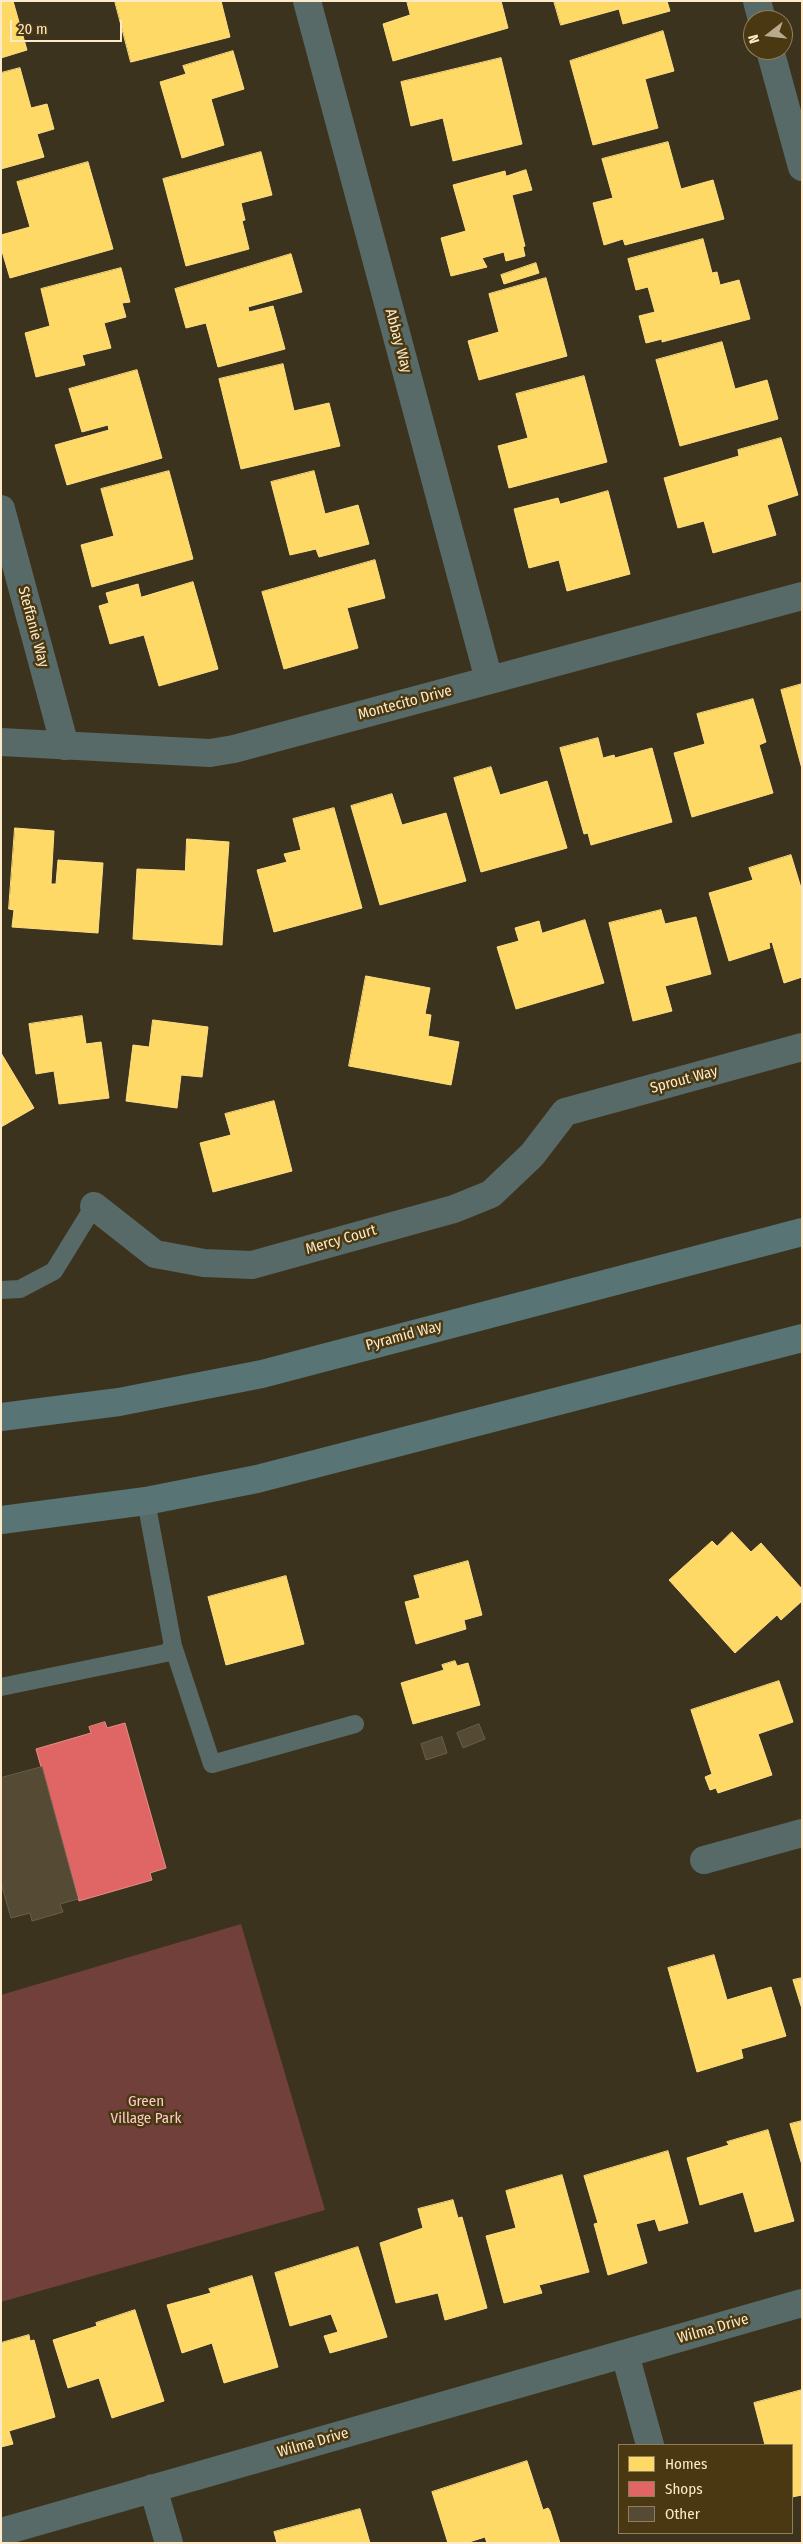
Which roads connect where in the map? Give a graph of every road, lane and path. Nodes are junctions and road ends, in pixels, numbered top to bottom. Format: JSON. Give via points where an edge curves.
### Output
{"nodes":[{"id":1,"x":307,"y":1,"type":"edge"},
{"id":2,"x":773,"y":60,"type":"edge"},
{"id":3,"x":802,"y":167,"type":"edge"},
{"id":4,"x":1,"y":509,"type":"edge"},
{"id":5,"x":802,"y":596,"type":"edge"},
{"id":6,"x":489,"y":680,"type":"junction"},
{"id":7,"x":1,"y":742,"type":"edge"},
{"id":8,"x":65,"y":746,"type":"junction"},
{"id":9,"x":802,"y":1047,"type":"edge"},
{"id":10,"x":565,"y":1112,"type":"joint"},
{"id":11,"x":94,"y":1206,"type":"joint"},
{"id":12,"x":802,"y":1232,"type":"edge"},
{"id":13,"x":1,"y":1290,"type":"edge"},
{"id":14,"x":802,"y":1338,"type":"edge"},
{"id":15,"x":1,"y":1417,"type":"edge"},
{"id":16,"x":146,"y":1501,"type":"junction"},
{"id":17,"x":1,"y":1520,"type":"edge"},
{"id":18,"x":173,"y":1646,"type":"junction"},
{"id":19,"x":1,"y":1687,"type":"edge"},
{"id":20,"x":355,"y":1724,"type":"dead end"},
{"id":21,"x":802,"y":1833,"type":"edge"},
{"id":22,"x":704,"y":1860,"type":"dead end"},
{"id":23,"x":802,"y":2303,"type":"edge"},
{"id":24,"x":625,"y":2354,"type":"junction"},
{"id":25,"x":650,"y":2444,"type":"edge"},
{"id":26,"x":153,"y":2488,"type":"junction"},
{"id":27,"x":1,"y":2532,"type":"edge"},
{"id":28,"x":169,"y":2543,"type":"edge"}],
"edges":[{"from":1,"to":6,"type":"street","name":"Abbay Way"},
{"from":2,"to":3,"type":"street"},
{"from":4,"to":8,"type":"street","name":"Steffanie Way"},
{"from":5,"to":6,"type":"street","name":"Montecito Drive"},
{"from":6,"to":8,"type":"street","name":"Montecito Drive","via":[[210,753]]},
{"from":7,"to":8,"type":"street","name":"Montecito Drive"},
{"from":9,"to":10,"type":"street","name":"Sprout Way"},
{"from":10,"to":11,"type":"street","name":"Mercy Court","via":[[532,1155],[491,1194],[454,1209],[252,1265],[204,1263],[155,1254]]},
{"from":11,"to":13,"type":"lane","via":[[54,1272],[20,1289]]},
{"from":12,"to":15,"type":"main road","name":"Pyramid Way","via":[[262,1374],[119,1402]]},
{"from":14,"to":16,"type":"main road","via":[[257,1479]]},
{"from":16,"to":17,"type":"main road"},
{"from":16,"to":18,"type":"lane"},
{"from":18,"to":19,"type":"lane","via":[[166,1653]]},
{"from":18,"to":20,"type":"lane","via":[[212,1764]]},
{"from":21,"to":22,"type":"street"},
{"from":23,"to":24,"type":"street","name":"Wilma Drive"},
{"from":24,"to":25,"type":"street"},
{"from":24,"to":26,"type":"street","name":"Wilma Drive"},
{"from":26,"to":27,"type":"street","name":"Wilma Drive"},
{"from":26,"to":28,"type":"street"}]}
